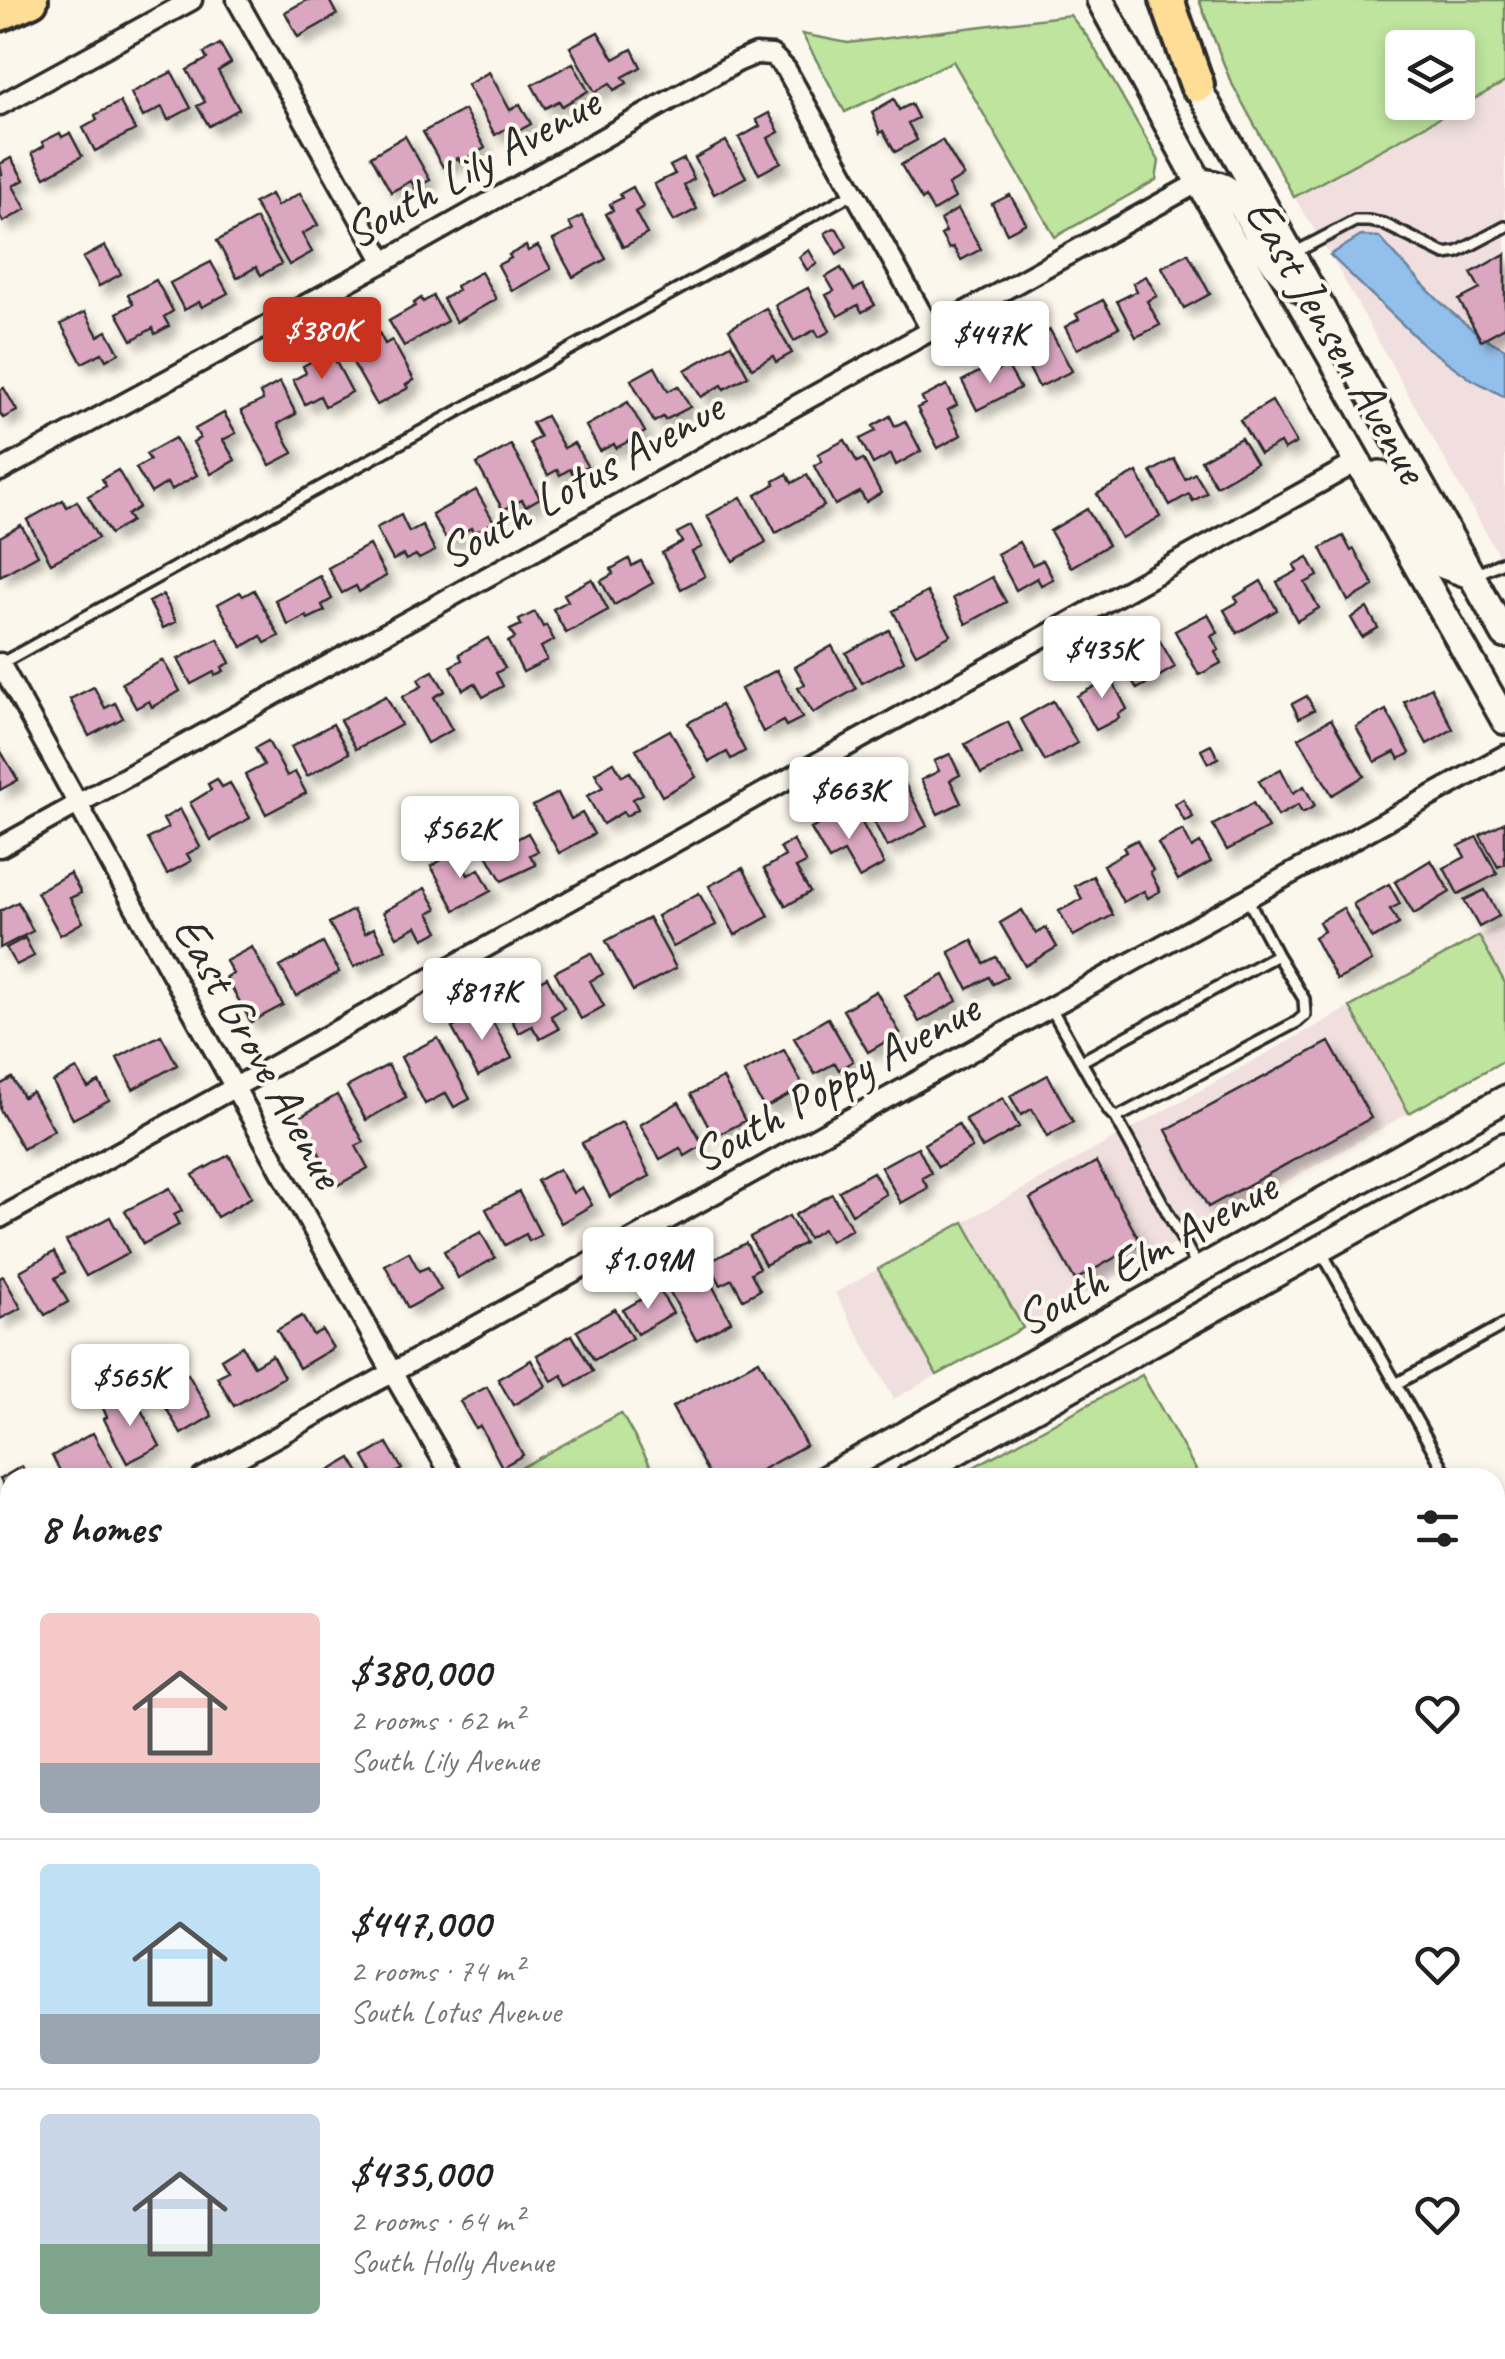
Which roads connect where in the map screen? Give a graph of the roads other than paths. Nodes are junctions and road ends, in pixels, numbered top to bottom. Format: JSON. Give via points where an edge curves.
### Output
{"nodes":[{"id":1,"x":30,"y":0,"type":"edge"},
{"id":2,"x":192,"y":0,"type":"edge"},
{"id":3,"x":237,"y":0,"type":"edge"},
{"id":4,"x":1100,"y":0,"type":"edge"},
{"id":5,"x":1149,"y":0,"type":"edge"},
{"id":6,"x":1166,"y":0,"type":"edge"},
{"id":7,"x":0,"y":14,"type":"edge"},
{"id":8,"x":1197,"y":85,"type":"junction"},
{"id":9,"x":0,"y":105,"type":"edge"},
{"id":10,"x":1199,"y":182,"type":"junction"},
{"id":11,"x":855,"y":192,"type":"junction"},
{"id":12,"x":1505,"y":227,"type":"edge"},
{"id":13,"x":1292,"y":254,"type":"junction"},
{"id":14,"x":384,"y":262,"type":"junction"},
{"id":15,"x":1316,"y":298,"type":"junction"},
{"id":16,"x":931,"y":330,"type":"junction"},
{"id":17,"x":1359,"y":461,"type":"junction"},
{"id":18,"x":0,"y":471,"type":"edge"},
{"id":19,"x":1505,"y":561,"type":"edge"},
{"id":20,"x":1472,"y":576,"type":"junction"},
{"id":21,"x":1505,"y":635,"type":"edge"},
{"id":22,"x":0,"y":663,"type":"edge"},
{"id":23,"x":1505,"y":721,"type":"edge"},
{"id":24,"x":1505,"y":755,"type":"edge"},
{"id":25,"x":78,"y":804,"type":"junction"},
{"id":26,"x":0,"y":847,"type":"edge"},
{"id":27,"x":1246,"y":898,"type":"junction"},
{"id":28,"x":1278,"y":955,"type":"junction"},
{"id":29,"x":1050,"y":1007,"type":"junction"},
{"id":30,"x":1082,"y":1061,"type":"junction"},
{"id":31,"x":234,"y":1087,"type":"junction"},
{"id":32,"x":1505,"y":1099,"type":"edge"},
{"id":33,"x":1116,"y":1118,"type":"junction"},
{"id":34,"x":1505,"y":1146,"type":"edge"},
{"id":35,"x":0,"y":1218,"type":"edge"},
{"id":36,"x":1320,"y":1249,"type":"junction"},
{"id":37,"x":1200,"y":1271,"type":"junction"},
{"id":38,"x":1505,"y":1324,"type":"edge"},
{"id":39,"x":392,"y":1372,"type":"junction"},
{"id":40,"x":1396,"y":1384,"type":"junction"},
{"id":41,"x":220,"y":1468,"type":"edge"},
{"id":42,"x":447,"y":1468,"type":"edge"},
{"id":43,"x":845,"y":1468,"type":"edge"},
{"id":44,"x":927,"y":1468,"type":"edge"},
{"id":45,"x":1443,"y":1468,"type":"edge"}],
"edges":[{"from":1,"to":7,"type":"highway"},
{"from":2,"to":9,"type":"street"},
{"from":3,"to":14,"type":"street"},
{"from":4,"to":10,"type":"main road","name":"East Jensen Avenue"},
{"from":5,"to":8,"type":"main road","name":"East Jensen Avenue"},
{"from":6,"to":8,"type":"highway"},
{"from":8,"to":13,"type":"main road","name":"East Jensen Avenue"},
{"from":10,"to":15,"type":"main road","via":[[1230,191],[1280,272]]},
{"from":10,"to":16,"type":"street","name":"South Lotus Avenue"},
{"from":10,"to":17,"type":"main road","name":"East Jensen Avenue"},
{"from":11,"to":14,"type":"street","name":"South Lily Avenue","via":[[786,70],[772,55],[756,54]]},
{"from":11,"to":16,"type":"street"},
{"from":11,"to":22,"type":"lane"},
{"from":12,"to":13,"type":"lane","via":[[1445,254],[1384,224],[1354,221]]},
{"from":13,"to":15,"type":"main road","name":"East Jensen Avenue"},
{"from":14,"to":18,"type":"street","name":"South Lily Avenue"},
{"from":15,"to":20,"type":"main road","name":"East Jensen Avenue"},
{"from":16,"to":25,"type":"street","name":"South Lotus Avenue"},
{"from":17,"to":20,"type":"main road","via":[[1389,480],[1432,554]]},
{"from":17,"to":23,"type":"main road","name":"East Jensen Avenue"},
{"from":17,"to":31,"type":"street"},
{"from":19,"to":20,"type":"lane"},
{"from":20,"to":21,"type":"main road","name":"East Jensen Avenue"},
{"from":22,"to":25,"type":"street","name":"East Grove Avenue"},
{"from":24,"to":27,"type":"street","name":"South Poppy Avenue"},
{"from":25,"to":26,"type":"street","name":"South Lotus Avenue"},
{"from":25,"to":31,"type":"street","name":"East Grove Avenue"},
{"from":27,"to":28,"type":"lane"},
{"from":27,"to":29,"type":"street","name":"South Poppy Avenue"},
{"from":28,"to":30,"type":"lane"},
{"from":28,"to":33,"type":"lane","via":[[1304,999],[1305,1015]]},
{"from":29,"to":30,"type":"lane"},
{"from":29,"to":39,"type":"street","name":"South Poppy Avenue"},
{"from":30,"to":33,"type":"lane"},
{"from":31,"to":35,"type":"street"},
{"from":31,"to":39,"type":"street","name":"East Grove Avenue"},
{"from":32,"to":37,"type":"main road","name":"South Elm Avenue"},
{"from":33,"to":37,"type":"lane"},
{"from":34,"to":36,"type":"main road","name":"South Elm Avenue"},
{"from":36,"to":40,"type":"lane"},
{"from":36,"to":44,"type":"main road","name":"South Elm Avenue"},
{"from":37,"to":43,"type":"main road","name":"South Elm Avenue"},
{"from":38,"to":40,"type":"lane"},
{"from":39,"to":41,"type":"street","name":"South Poppy Avenue"},
{"from":39,"to":42,"type":"street","name":"East Grove Avenue"},
{"from":40,"to":45,"type":"lane"}]}
